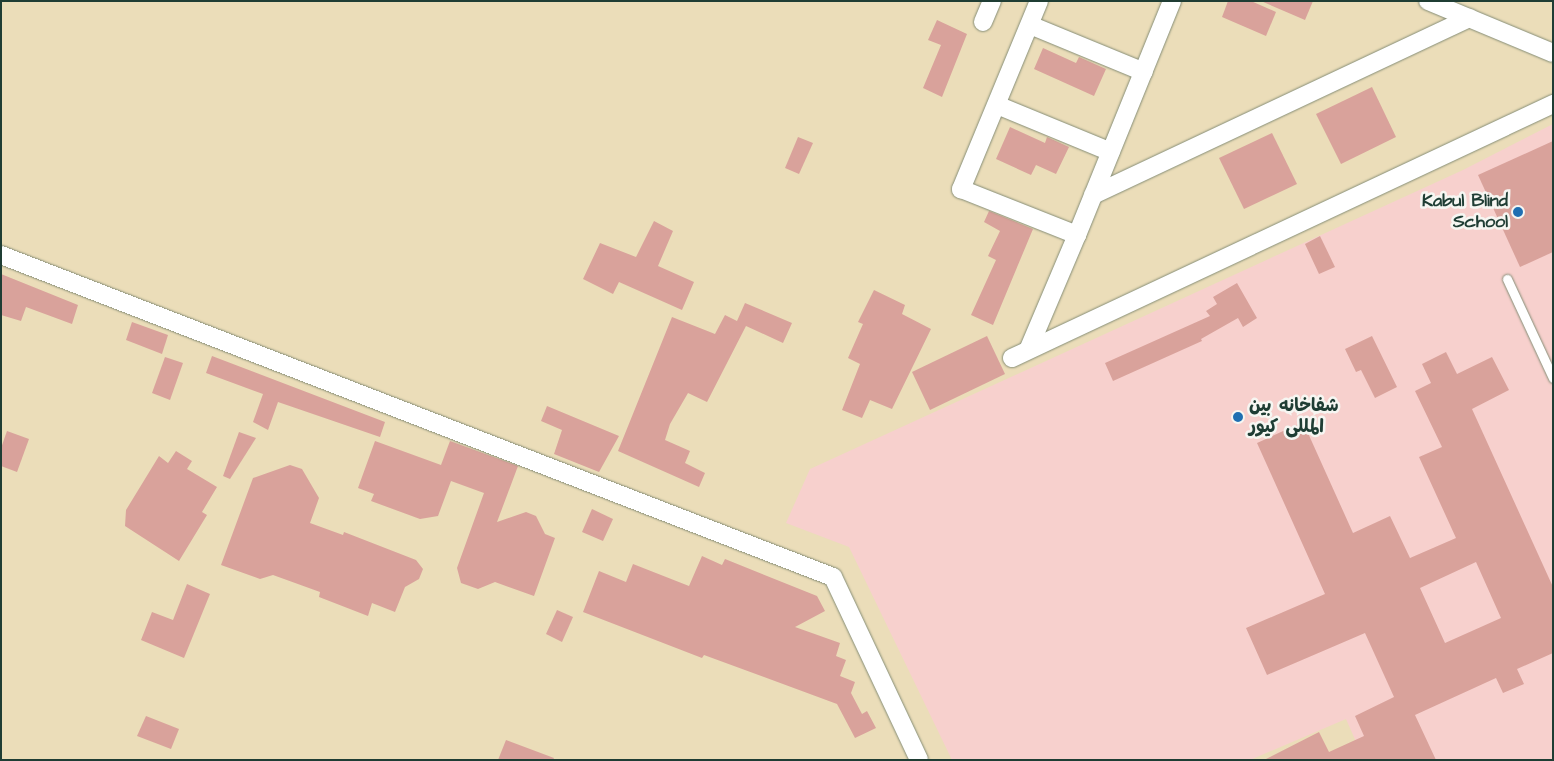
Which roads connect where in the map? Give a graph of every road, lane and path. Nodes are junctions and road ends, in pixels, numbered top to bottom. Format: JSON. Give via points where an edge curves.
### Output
{"nodes":[{"id":1,"x":992,"y":1,"type":"edge"},
{"id":2,"x":1039,"y":1,"type":"edge"},
{"id":3,"x":1172,"y":1,"type":"edge"},
{"id":4,"x":1428,"y":1,"type":"edge"},
{"id":5,"x":1469,"y":18,"type":"junction"},
{"id":6,"x":983,"y":22,"type":"dead end"},
{"id":7,"x":1030,"y":25,"type":"junction"},
{"id":8,"x":1553,"y":53,"type":"edge"},
{"id":9,"x":1144,"y":72,"type":"junction"},
{"id":10,"x":1553,"y":104,"type":"edge"},
{"id":11,"x":996,"y":105,"type":"junction"},
{"id":12,"x":1111,"y":152,"type":"junction"},
{"id":13,"x":1093,"y":195,"type":"junction"},
{"id":14,"x":1077,"y":235,"type":"junction"},
{"id":15,"x":1,"y":255,"type":"edge"},
{"id":16,"x":1507,"y":279,"type":"dead end"},
{"id":17,"x":1029,"y":348,"type":"junction"},
{"id":18,"x":1012,"y":358,"type":"dead end"},
{"id":19,"x":1553,"y":378,"type":"edge"},
{"id":20,"x":919,"y":760,"type":"edge"}],
"edges":[{"from":1,"to":6,"type":"street"},
{"from":2,"to":7,"type":"street"},
{"from":3,"to":9,"type":"street"},
{"from":4,"to":5,"type":"street"},
{"from":5,"to":8,"type":"street"},
{"from":5,"to":13,"type":"street"},
{"from":7,"to":9,"type":"street"},
{"from":7,"to":11,"type":"street"},
{"from":9,"to":12,"type":"street"},
{"from":10,"to":17,"type":"street"},
{"from":11,"to":12,"type":"street"},
{"from":11,"to":14,"type":"street","via":[[961,189]]},
{"from":12,"to":13,"type":"street"},
{"from":13,"to":14,"type":"street"},
{"from":14,"to":17,"type":"street"},
{"from":15,"to":20,"type":"street","via":[[833,577]]},
{"from":16,"to":19,"type":"lane"},
{"from":17,"to":18,"type":"street"}]}
